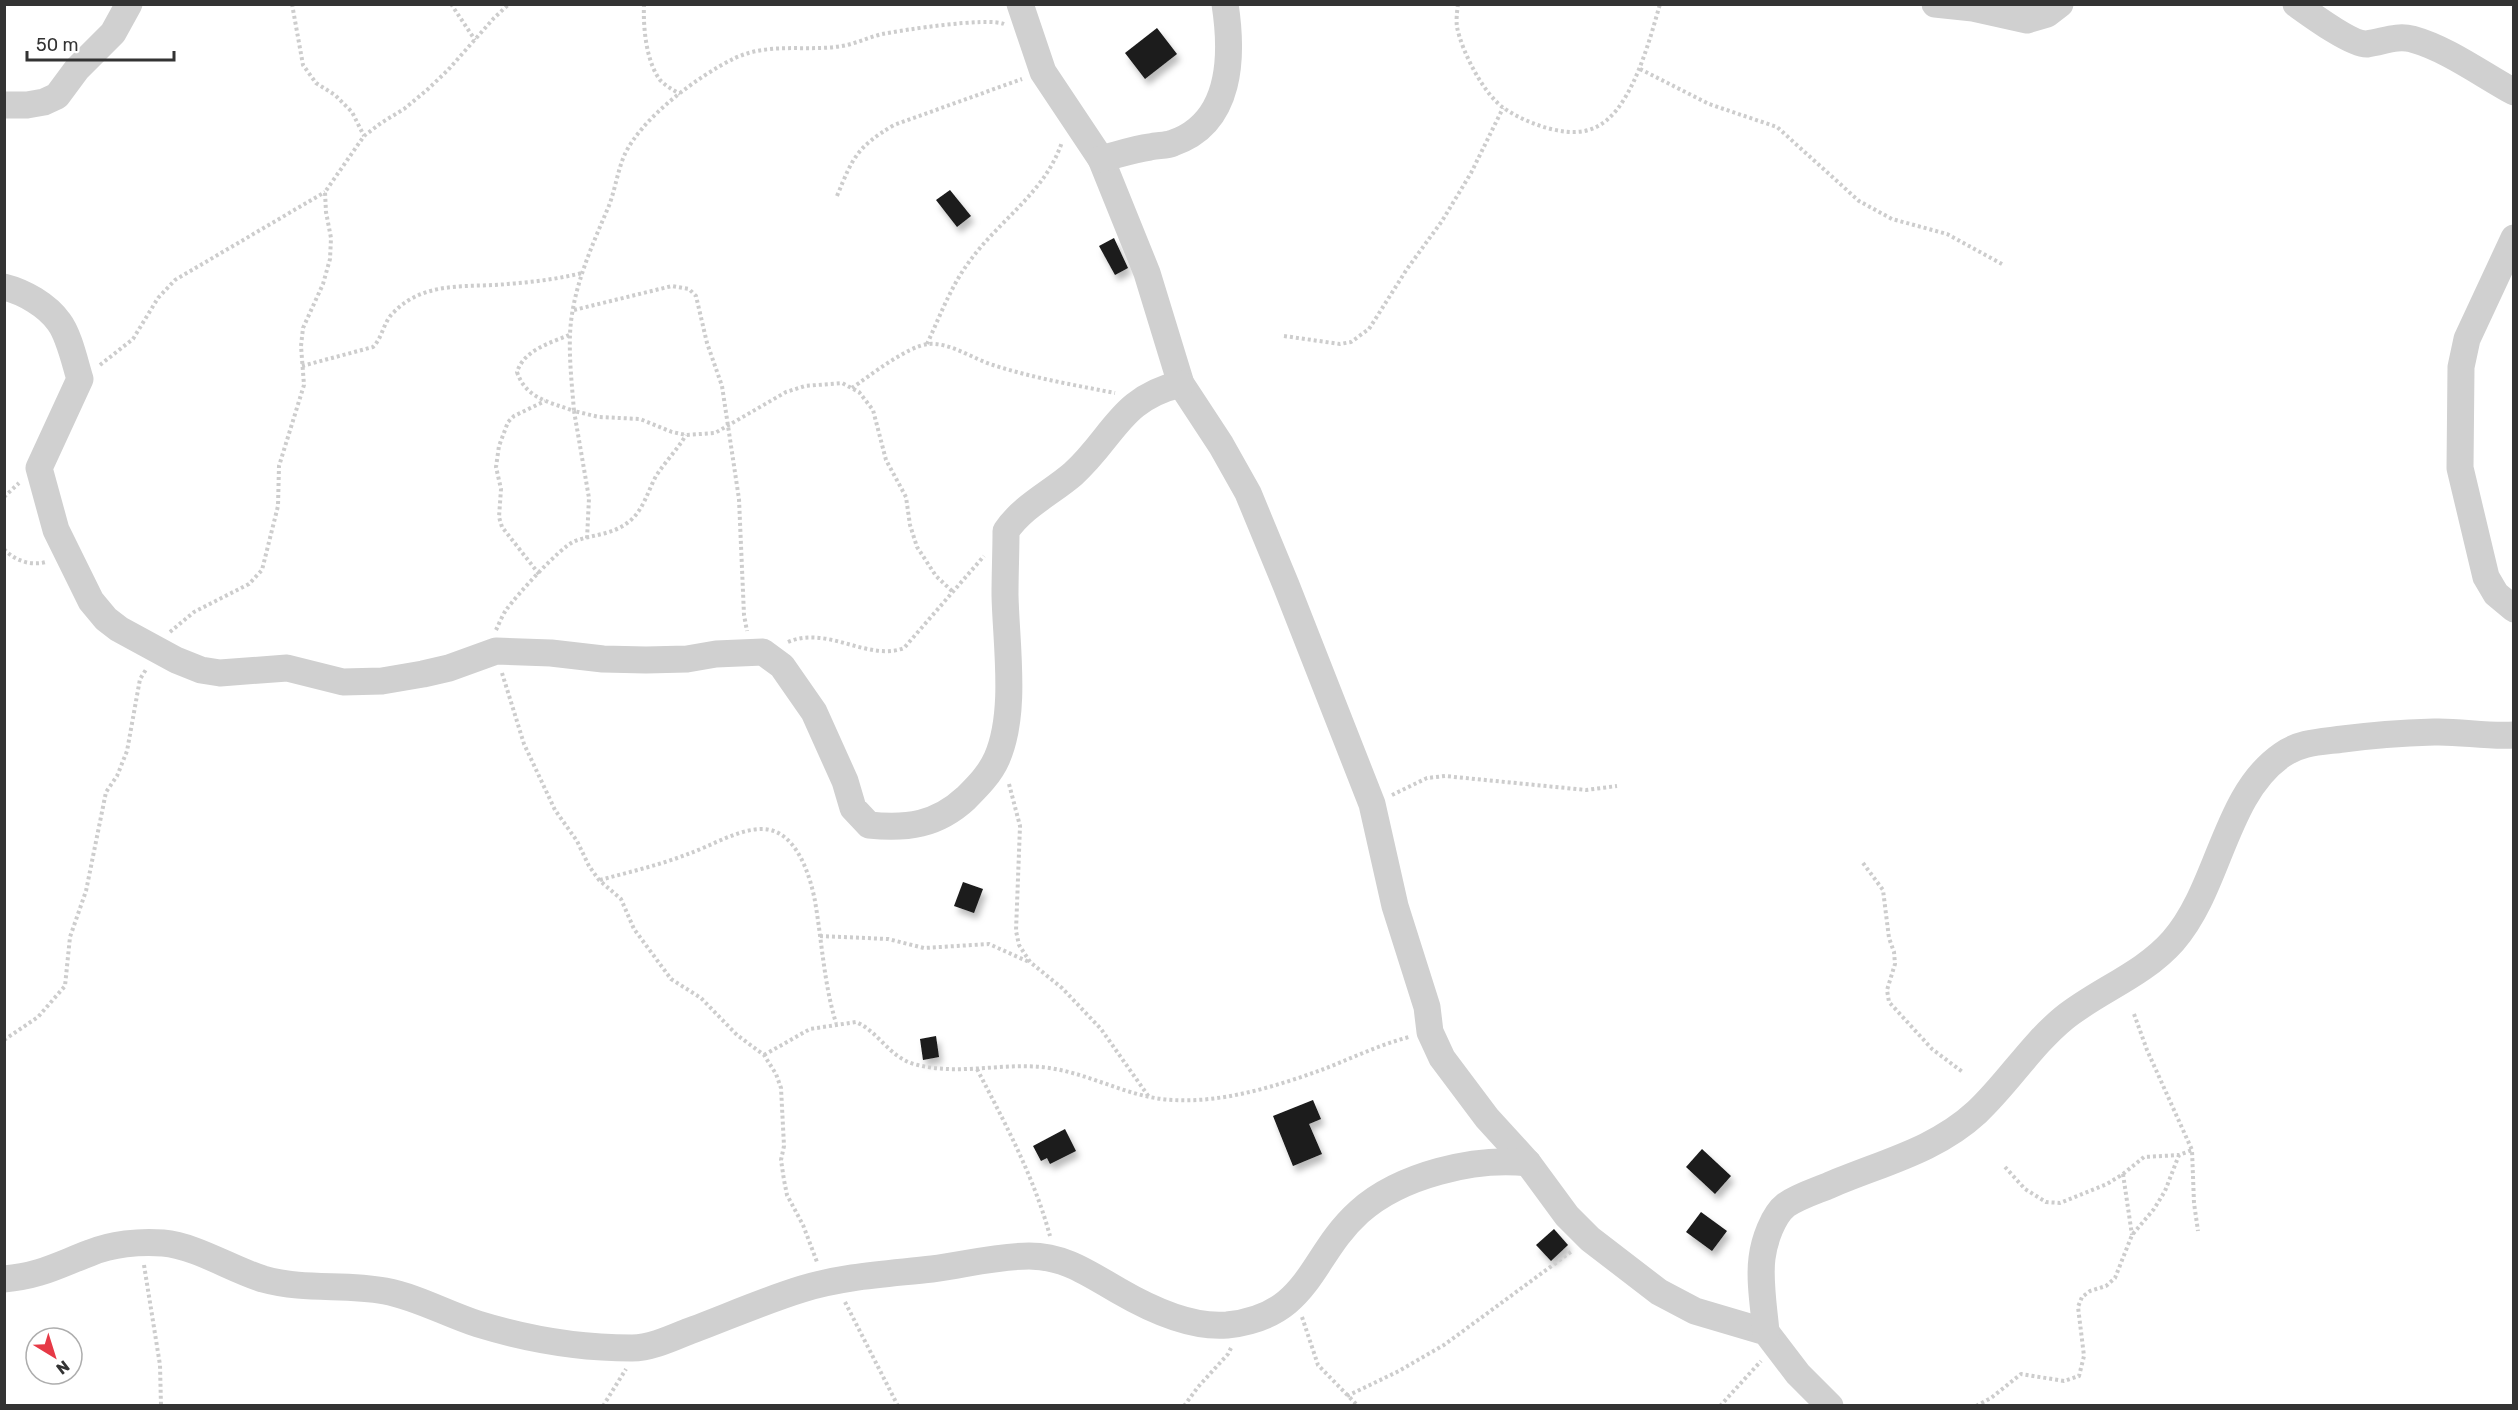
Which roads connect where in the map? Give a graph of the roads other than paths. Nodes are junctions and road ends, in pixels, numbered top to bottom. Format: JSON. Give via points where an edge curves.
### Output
{"nodes":[{"id":1,"x":129,"y":4,"type":"edge"},
{"id":2,"x":1020,"y":4,"type":"edge"},
{"id":3,"x":1225,"y":4,"type":"edge"},
{"id":4,"x":1935,"y":4,"type":"edge"},
{"id":5,"x":2060,"y":4,"type":"edge"},
{"id":6,"x":2296,"y":4,"type":"edge"},
{"id":7,"x":1975,"y":6,"type":"edge"},
{"id":8,"x":2514,"y":92,"type":"edge"},
{"id":9,"x":4,"y":105,"type":"edge"},
{"id":10,"x":1101,"y":159,"type":"junction"},
{"id":11,"x":2514,"y":238,"type":"edge"},
{"id":12,"x":4,"y":287,"type":"edge"},
{"id":13,"x":1181,"y":384,"type":"junction"},
{"id":14,"x":2514,"y":609,"type":"edge"},
{"id":15,"x":2514,"y":735,"type":"edge"},
{"id":16,"x":1528,"y":1162,"type":"junction"},
{"id":17,"x":4,"y":1279,"type":"edge"},
{"id":18,"x":1766,"y":1332,"type":"junction"},
{"id":19,"x":1830,"y":1406,"type":"edge"}],
"edges":[{"from":1,"to":9,"type":"street","via":[[113,33],[57,96],[36,104]]},
{"from":2,"to":10,"type":"street","via":[[1042,72]]},
{"from":3,"to":10,"type":"street","via":[[1230,46],[1223,93],[1212,117],[1173,144]]},
{"from":4,"to":7,"type":"street"},
{"from":5,"to":7,"type":"street","via":[[2047,14],[2027,20]]},
{"from":6,"to":8,"type":"street","via":[[2334,30],[2365,44],[2392,38],[2411,39],[2449,55]]},
{"from":10,"to":13,"type":"street","via":[[1147,273]]},
{"from":11,"to":14,"type":"street","via":[[2467,339],[2461,368],[2460,468],[2486,578],[2496,594]]},
{"from":12,"to":13,"type":"street","via":[[25,293],[59,322],[80,379],[39,468],[67,557],[91,601],[118,629],[201,670],[220,673],[287,668],[343,682],[423,674],[496,651],[646,660],[757,652],[782,666],[814,712],[853,808],[869,825],[898,828],[926,822],[954,808],[981,783],[997,758],[1006,719],[1009,646],[1006,531],[1021,513],[1074,473],[1117,421],[1142,398]]},
{"from":13,"to":16,"type":"street","via":[[1248,493],[1372,804],[1395,906],[1427,1007],[1430,1032],[1442,1058],[1487,1118]]},
{"from":15,"to":18,"type":"street","via":[[2435,732],[2368,736],[2303,744],[2282,755],[2255,779],[2229,828],[2193,914],[2145,968],[2091,998],[2061,1021],[1977,1112],[1949,1135],[1911,1155],[1785,1206],[1773,1222],[1762,1257]]},
{"from":16,"to":17,"type":"street","via":[[1468,1164],[1401,1185],[1358,1213],[1295,1296],[1260,1318],[1214,1326],[1162,1312],[1085,1269],[1056,1258],[1034,1256],[834,1280],[639,1348],[545,1340],[481,1325],[381,1290],[289,1285],[174,1245],[141,1243],[103,1248],[36,1275]]},
{"from":16,"to":18,"type":"street","via":[[1567,1216],[1590,1239],[1659,1292],[1695,1311]]},
{"from":18,"to":19,"type":"street","via":[[1798,1374]]}]}
